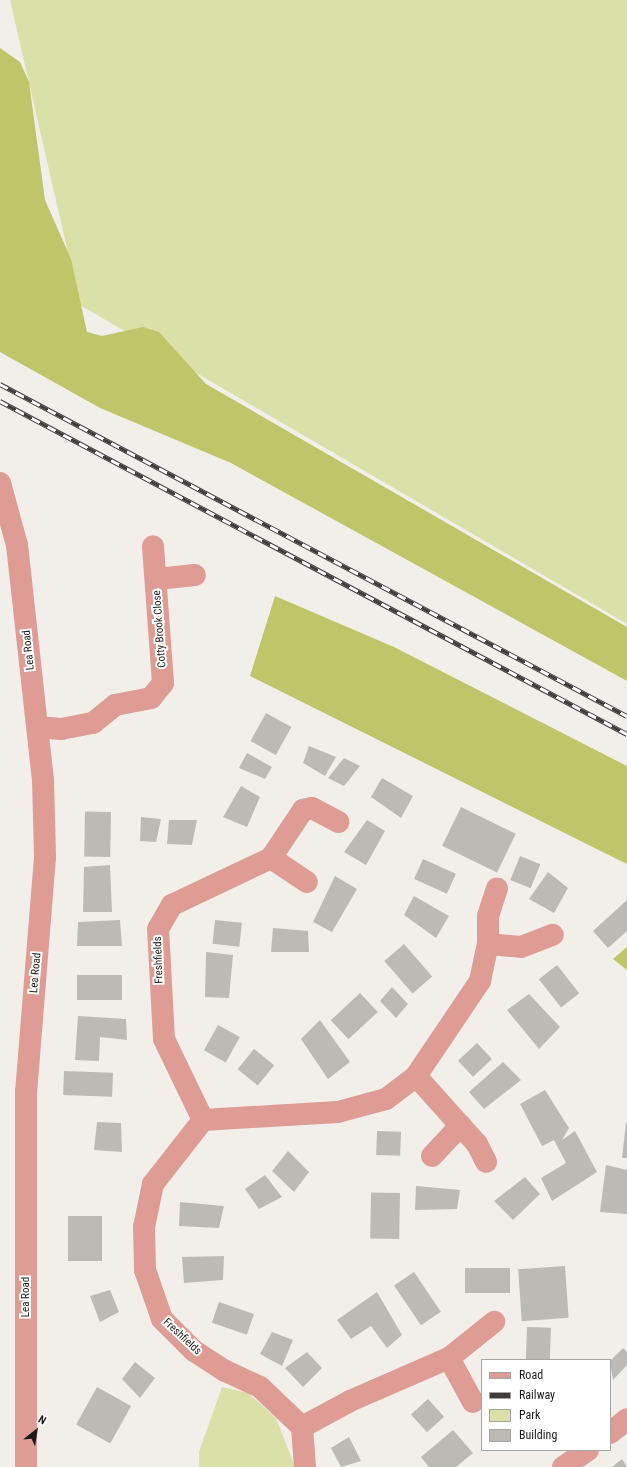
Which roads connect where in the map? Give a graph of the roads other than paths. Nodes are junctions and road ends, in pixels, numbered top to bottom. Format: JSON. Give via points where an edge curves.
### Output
{"nodes":[{"id":1,"x":0,"y":483,"type":"edge"},
{"id":2,"x":153,"y":546,"type":"dead end"},
{"id":3,"x":195,"y":575,"type":"dead end"},
{"id":4,"x":157,"y":579,"type":"junction"},
{"id":5,"x":38,"y":727,"type":"junction"},
{"id":6,"x":338,"y":822,"type":"dead end"},
{"id":7,"x":271,"y":858,"type":"junction"},
{"id":8,"x":307,"y":882,"type":"dead end"},
{"id":9,"x":497,"y":888,"type":"dead end"},
{"id":10,"x":553,"y":935,"type":"dead end"},
{"id":11,"x":488,"y":944,"type":"junction"},
{"id":12,"x":416,"y":1076,"type":"junction"},
{"id":13,"x":203,"y":1120,"type":"junction"},
{"id":14,"x":461,"y":1125,"type":"junction"},
{"id":15,"x":432,"y":1156,"type":"dead end"},
{"id":16,"x":486,"y":1162,"type":"dead end"},
{"id":17,"x":494,"y":1322,"type":"dead end"},
{"id":18,"x":449,"y":1358,"type":"junction"},
{"id":19,"x":473,"y":1402,"type":"dead end"},
{"id":20,"x":627,"y":1419,"type":"edge"},
{"id":21,"x":302,"y":1427,"type":"junction"},
{"id":22,"x":611,"y":1432,"type":"edge"},
{"id":23,"x":587,"y":1451,"type":"edge"},
{"id":24,"x":26,"y":1467,"type":"edge"},
{"id":25,"x":305,"y":1467,"type":"edge"},
{"id":26,"x":563,"y":1467,"type":"edge"}],
"edges":[{"from":1,"to":5,"type":"street","name":"Lea Road","via":[[17,545]]},
{"from":2,"to":4,"type":"street","name":"Cotty Brook Close"},
{"from":3,"to":4,"type":"street","name":"Cotty Brook Close"},
{"from":4,"to":5,"type":"street","name":"Cotty Brook Close","via":[[163,683],[151,698],[115,705],[93,723],[61,729]]},
{"from":5,"to":24,"type":"street","name":"Lea Road","via":[[45,857],[26,1091]]},
{"from":6,"to":7,"type":"street","via":[[312,808],[303,810]]},
{"from":7,"to":8,"type":"street"},
{"from":7,"to":13,"type":"street","name":"Freshfields","via":[[172,905],[158,929],[164,1039]]},
{"from":9,"to":11,"type":"street","via":[[488,916]]},
{"from":10,"to":11,"type":"street","via":[[521,947]]},
{"from":11,"to":12,"type":"street","via":[[480,981]]},
{"from":12,"to":13,"type":"street","via":[[386,1099],[338,1112]]},
{"from":12,"to":14,"type":"street"},
{"from":13,"to":21,"type":"street","name":"Freshfields","via":[[154,1184],[144,1227],[145,1270],[162,1319],[193,1350],[225,1371],[260,1387]]},
{"from":14,"to":15,"type":"street"},
{"from":14,"to":16,"type":"street","via":[[477,1144]]},
{"from":17,"to":18,"type":"street"},
{"from":18,"to":19,"type":"street"},
{"from":18,"to":21,"type":"street","via":[[350,1401]]},
{"from":20,"to":22,"type":"street"},
{"from":21,"to":25,"type":"street"},
{"from":23,"to":26,"type":"street"}]}
